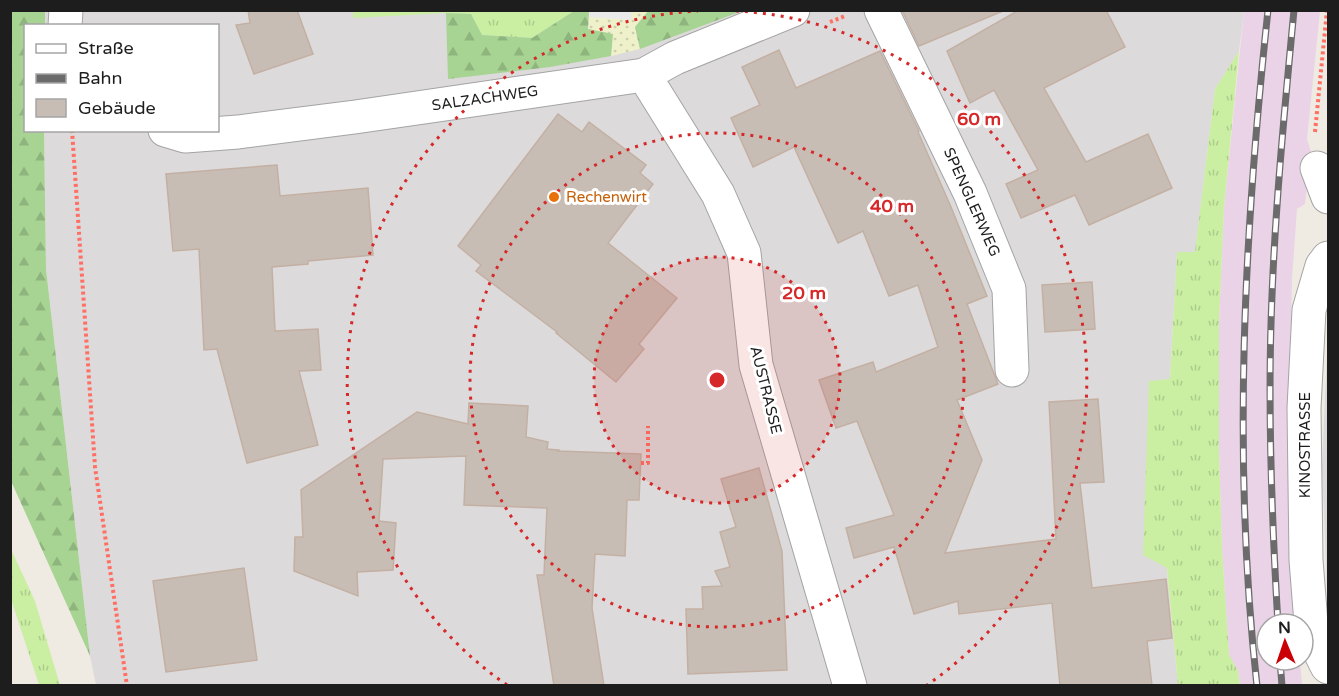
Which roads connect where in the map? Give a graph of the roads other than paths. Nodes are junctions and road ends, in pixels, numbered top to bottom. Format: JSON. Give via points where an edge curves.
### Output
{"nodes":[{"id":1,"x":793,"y":10,"type":"edge"},
{"id":2,"x":881,"y":10,"type":"edge"},
{"id":3,"x":644,"y":75,"type":"junction"},
{"id":4,"x":172,"y":132,"type":"edge"},
{"id":5,"x":1329,"y":258,"type":"edge"},
{"id":6,"x":1012,"y":370,"type":"dead end"},
{"id":7,"x":1329,"y":667,"type":"edge"},
{"id":8,"x":850,"y":686,"type":"edge"}],
"edges":[{"from":1,"to":3,"type":"street","name":"SALZACHWEG","via":[[675,58]]},
{"from":2,"to":6,"type":"street","name":"SPENGLERWEG","via":[[970,193],[1009,289]]},
{"from":3,"to":4,"type":"street","name":"SALZACHWEG","via":[[238,132],[185,136]]},
{"from":3,"to":8,"type":"street","name":"AUSTRASSE","via":[[718,194],[744,253],[756,365]]},
{"from":5,"to":7,"type":"street","name":"KINOSTRASSE","via":[[1322,266],[1310,310],[1304,408],[1306,571],[1312,636]]}]}
